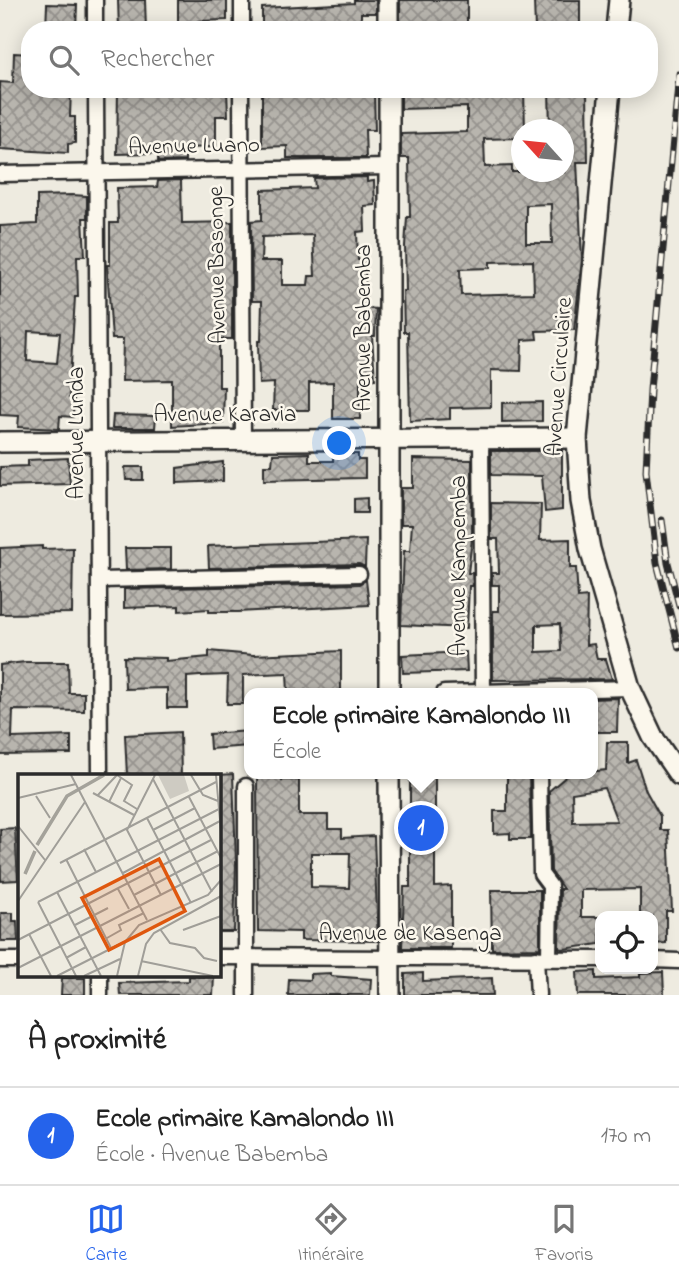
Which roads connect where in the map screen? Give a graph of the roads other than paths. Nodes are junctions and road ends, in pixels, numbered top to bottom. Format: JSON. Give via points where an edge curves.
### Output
{"nodes":[{"id":1,"x":95,"y":0,"type":"edge"},
{"id":2,"x":242,"y":0,"type":"edge"},
{"id":3,"x":388,"y":0,"type":"edge"},
{"id":4,"x":619,"y":0,"type":"edge"},
{"id":5,"x":95,"y":21,"type":"edge"},
{"id":6,"x":242,"y":21,"type":"edge"},
{"id":7,"x":388,"y":21,"type":"edge"},
{"id":8,"x":617,"y":21,"type":"edge"},
{"id":9,"x":96,"y":98,"type":"edge"},
{"id":10,"x":241,"y":98,"type":"edge"},
{"id":11,"x":389,"y":98,"type":"edge"},
{"id":12,"x":609,"y":98,"type":"edge"},
{"id":13,"x":389,"y":167,"type":"junction"},
{"id":14,"x":240,"y":170,"type":"junction"},
{"id":15,"x":97,"y":172,"type":"junction"},
{"id":16,"x":0,"y":174,"type":"edge"},
{"id":17,"x":481,"y":438,"type":"junction"},
{"id":18,"x":577,"y":438,"type":"junction"},
{"id":19,"x":388,"y":439,"type":"junction"},
{"id":20,"x":100,"y":440,"type":"junction"},
{"id":21,"x":243,"y":440,"type":"junction"},
{"id":22,"x":0,"y":442,"type":"edge"},
{"id":23,"x":359,"y":574,"type":"dead end"},
{"id":24,"x":100,"y":580,"type":"junction"},
{"id":25,"x":389,"y":688,"type":"edge"},
{"id":26,"x":483,"y":688,"type":"edge"},
{"id":27,"x":630,"y":688,"type":"junction"},
{"id":28,"x":598,"y":689,"type":"edge"},
{"id":29,"x":100,"y":774,"type":"edge"},
{"id":30,"x":679,"y":775,"type":"edge"},
{"id":31,"x":389,"y":779,"type":"edge"},
{"id":32,"x":539,"y":779,"type":"edge"},
{"id":33,"x":246,"y":786,"type":"dead end"},
{"id":34,"x":246,"y":956,"type":"junction"},
{"id":35,"x":220,"y":957,"type":"edge"},
{"id":36,"x":389,"y":957,"type":"junction"},
{"id":37,"x":543,"y":958,"type":"junction"},
{"id":38,"x":595,"y":959,"type":"edge"},
{"id":39,"x":0,"y":960,"type":"edge"},
{"id":40,"x":18,"y":960,"type":"edge"},
{"id":41,"x":658,"y":960,"type":"edge"},
{"id":42,"x":679,"y":961,"type":"edge"},
{"id":43,"x":246,"y":995,"type":"edge"},
{"id":44,"x":390,"y":995,"type":"edge"},
{"id":45,"x":538,"y":995,"type":"edge"}],
"edges":[{"from":1,"to":5,"type":"street"},
{"from":2,"to":6,"type":"street"},
{"from":3,"to":7,"type":"street"},
{"from":4,"to":8,"type":"street"},
{"from":9,"to":15,"type":"street","name":"Avenue Lunda"},
{"from":10,"to":14,"type":"street","name":"Avenue Basonge"},
{"from":11,"to":13,"type":"street","name":"Avenue Babemba"},
{"from":12,"to":18,"type":"street","name":"Avenue Circulaire"},
{"from":13,"to":14,"type":"street","name":"Avenue Luano"},
{"from":13,"to":19,"type":"street","name":"Avenue Babemba"},
{"from":14,"to":15,"type":"street","name":"Avenue Luano"},
{"from":14,"to":21,"type":"street","name":"Avenue Basonge"},
{"from":15,"to":16,"type":"street","name":"Avenue Luano"},
{"from":15,"to":20,"type":"street","name":"Avenue Lunda"},
{"from":17,"to":18,"type":"street","name":"Avenue Karavia"},
{"from":17,"to":19,"type":"street","name":"Avenue Karavia"},
{"from":17,"to":26,"type":"street","name":"Avenue Kampemba"},
{"from":18,"to":27,"type":"street","name":"Avenue Circulaire","via":[[590,549]]},
{"from":19,"to":21,"type":"street","name":"Avenue Karavia"},
{"from":19,"to":25,"type":"street","name":"Avenue Babemba"},
{"from":20,"to":21,"type":"street","name":"Avenue Karavia"},
{"from":20,"to":22,"type":"street","name":"Avenue Karavia"},
{"from":20,"to":24,"type":"street","name":"Avenue Lunda"},
{"from":23,"to":24,"type":"street"},
{"from":24,"to":29,"type":"street","name":"Avenue Lunda"},
{"from":27,"to":28,"type":"street"},
{"from":27,"to":30,"type":"street","name":"Avenue Circulaire","via":[[653,737]]},
{"from":31,"to":36,"type":"street"},
{"from":32,"to":37,"type":"street","via":[[541,874],[550,886]]},
{"from":33,"to":34,"type":"street"},
{"from":34,"to":35,"type":"street","name":"Avenue de Kasenga"},
{"from":34,"to":36,"type":"street","name":"Avenue de Kasenga"},
{"from":34,"to":43,"type":"street"},
{"from":36,"to":37,"type":"street","name":"Avenue de Kasenga"},
{"from":36,"to":44,"type":"street"},
{"from":37,"to":38,"type":"street","name":"Avenue de Kasenga"},
{"from":37,"to":45,"type":"street"},
{"from":39,"to":40,"type":"street"},
{"from":41,"to":42,"type":"street"}]}
